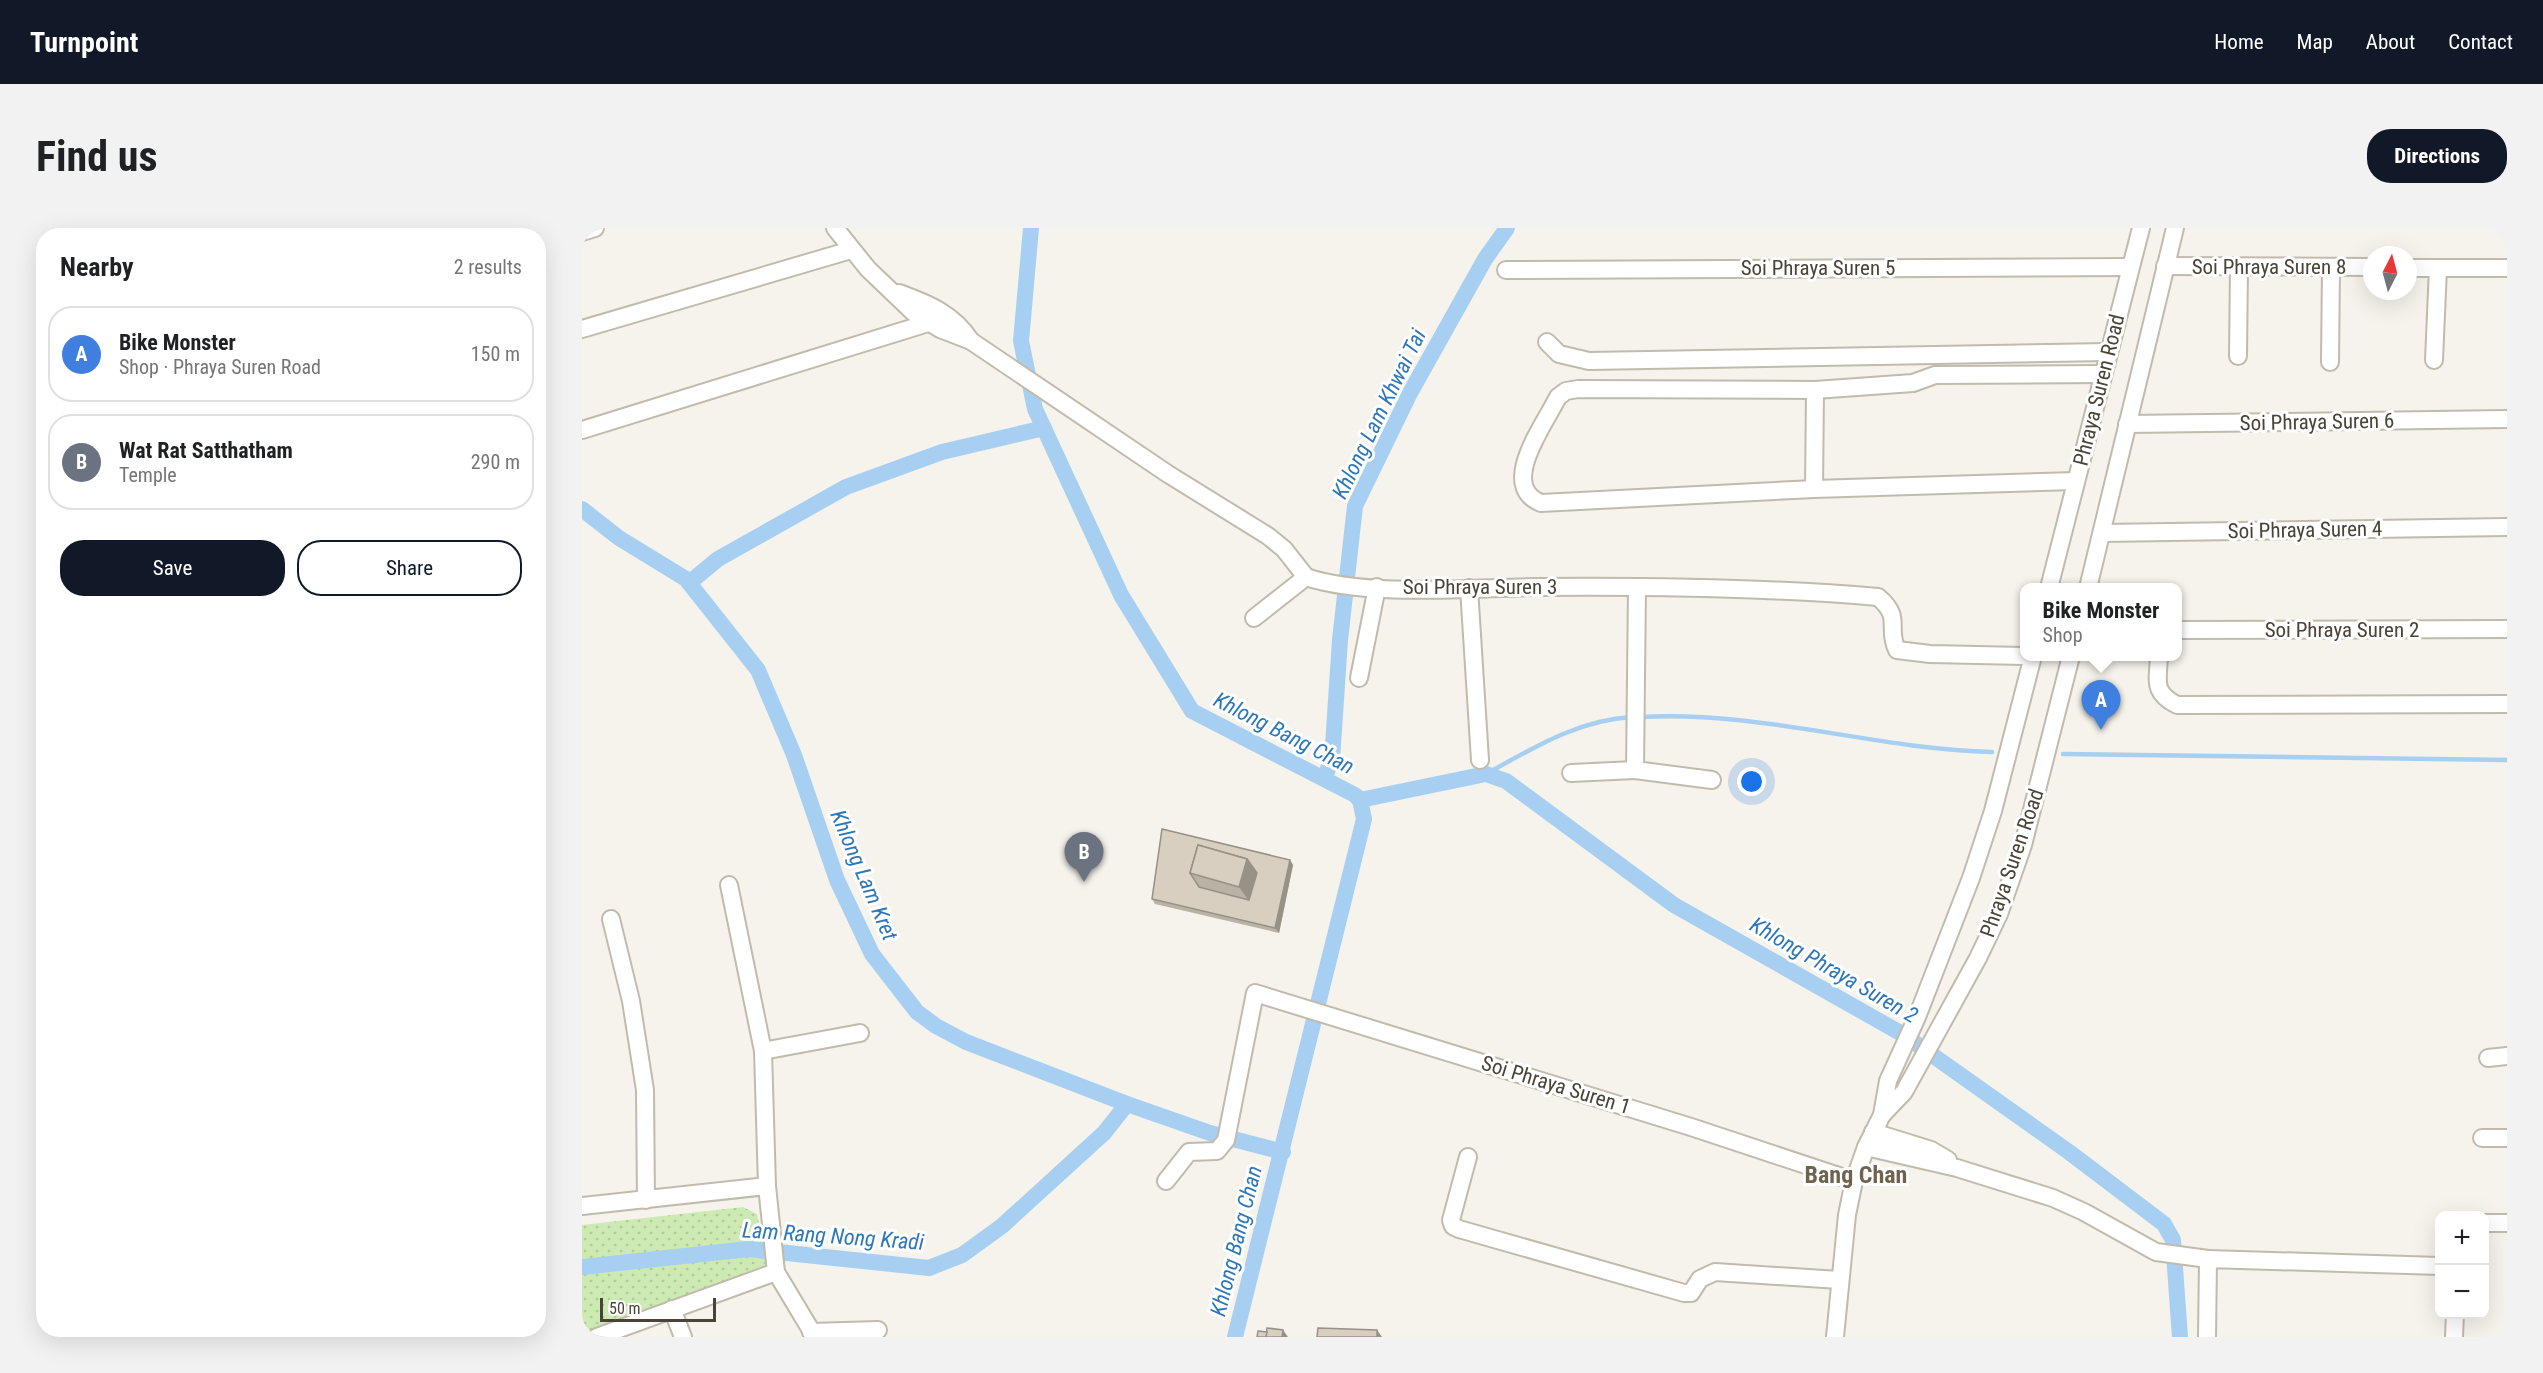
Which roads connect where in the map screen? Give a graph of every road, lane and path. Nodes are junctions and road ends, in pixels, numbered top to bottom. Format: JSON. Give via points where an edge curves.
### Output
{"nodes":[{"id":1,"x":595,"y":228,"type":"edge"},
{"id":2,"x":834,"y":228,"type":"edge"},
{"id":3,"x":2141,"y":228,"type":"edge"},
{"id":4,"x":2175,"y":228,"type":"edge"},
{"id":5,"x":582,"y":232,"type":"edge"},
{"id":6,"x":851,"y":250,"type":"junction"},
{"id":7,"x":2165,"y":266,"type":"junction"},
{"id":8,"x":2130,"y":267,"type":"junction"},
{"id":9,"x":2239,"y":267,"type":"junction"},
{"id":10,"x":2331,"y":267,"type":"junction"},
{"id":11,"x":2363,"y":267,"type":"edge"},
{"id":12,"x":2417,"y":268,"type":"edge"},
{"id":13,"x":2438,"y":268,"type":"junction"},
{"id":14,"x":2507,"y":268,"type":"edge"},
{"id":15,"x":1506,"y":270,"type":"dead end"},
{"id":16,"x":895,"y":292,"type":"junction"},
{"id":17,"x":928,"y":323,"type":"junction"},
{"id":18,"x":582,"y":329,"type":"edge"},
{"id":19,"x":971,"y":341,"type":"junction"},
{"id":20,"x":1547,"y":342,"type":"dead end"},
{"id":21,"x":2108,"y":352,"type":"junction"},
{"id":22,"x":2238,"y":356,"type":"dead end"},
{"id":23,"x":2434,"y":360,"type":"dead end"},
{"id":24,"x":2330,"y":362,"type":"dead end"},
{"id":25,"x":2103,"y":374,"type":"junction"},
{"id":26,"x":1815,"y":390,"type":"junction"},
{"id":27,"x":2507,"y":419,"type":"edge"},
{"id":28,"x":2127,"y":424,"type":"junction"},
{"id":29,"x":582,"y":430,"type":"edge"},
{"id":30,"x":2076,"y":481,"type":"junction"},
{"id":31,"x":1814,"y":489,"type":"junction"},
{"id":32,"x":2507,"y":527,"type":"edge"},
{"id":33,"x":2102,"y":533,"type":"junction"},
{"id":34,"x":1311,"y":579,"type":"junction"},
{"id":35,"x":2050,"y":583,"type":"edge"},
{"id":36,"x":2089,"y":583,"type":"edge"},
{"id":37,"x":1373,"y":587,"type":"junction"},
{"id":38,"x":1637,"y":587,"type":"junction"},
{"id":39,"x":1469,"y":588,"type":"junction"},
{"id":40,"x":1254,"y":618,"type":"dead end"},
{"id":41,"x":2507,"y":629,"type":"edge"},
{"id":42,"x":2182,"y":630,"type":"edge"},
{"id":43,"x":2020,"y":656,"type":"edge"},
{"id":44,"x":2032,"y":661,"type":"edge"},
{"id":45,"x":2070,"y":661,"type":"edge"},
{"id":46,"x":2159,"y":661,"type":"edge"},
{"id":47,"x":1359,"y":678,"type":"dead end"},
{"id":48,"x":2507,"y":704,"type":"edge"},
{"id":49,"x":1480,"y":760,"type":"dead end"},
{"id":50,"x":1635,"y":770,"type":"junction"},
{"id":51,"x":1570,"y":773,"type":"dead end"},
{"id":52,"x":1712,"y":780,"type":"dead end"},
{"id":53,"x":729,"y":885,"type":"dead end"},
{"id":54,"x":611,"y":919,"type":"dead end"},
{"id":55,"x":860,"y":1034,"type":"dead end"},
{"id":56,"x":763,"y":1052,"type":"junction"},
{"id":57,"x":2507,"y":1056,"type":"edge"},
{"id":58,"x":2488,"y":1058,"type":"dead end"},
{"id":59,"x":1882,"y":1115,"type":"junction"},
{"id":60,"x":2482,"y":1138,"type":"dead end"},
{"id":61,"x":2507,"y":1138,"type":"edge"},
{"id":62,"x":1870,"y":1139,"type":"junction"},
{"id":63,"x":1468,"y":1157,"type":"dead end"},
{"id":64,"x":1166,"y":1181,"type":"dead end"},
{"id":65,"x":1854,"y":1181,"type":"junction"},
{"id":66,"x":767,"y":1186,"type":"junction"},
{"id":67,"x":646,"y":1200,"type":"junction"},
{"id":68,"x":582,"y":1206,"type":"edge"},
{"id":69,"x":2489,"y":1223,"type":"edge"},
{"id":70,"x":2507,"y":1223,"type":"edge"},
{"id":71,"x":2208,"y":1259,"type":"junction"},
{"id":72,"x":2435,"y":1266,"type":"edge"},
{"id":73,"x":776,"y":1267,"type":"junction"},
{"id":74,"x":1839,"y":1280,"type":"junction"},
{"id":75,"x":672,"y":1309,"type":"junction"},
{"id":76,"x":2455,"y":1319,"type":"edge"},
{"id":77,"x":878,"y":1330,"type":"dead end"},
{"id":78,"x":813,"y":1334,"type":"edge"},
{"id":79,"x":597,"y":1337,"type":"edge"},
{"id":80,"x":683,"y":1337,"type":"edge"},
{"id":81,"x":1835,"y":1337,"type":"edge"},
{"id":82,"x":2207,"y":1337,"type":"edge"},
{"id":83,"x":2454,"y":1337,"type":"edge"}],
"edges":[{"from":1,"to":5,"type":"street"},
{"from":2,"to":6,"type":"street"},
{"from":3,"to":8,"type":"street","name":"Phraya Suren Road"},
{"from":4,"to":7,"type":"street","name":"Phraya Suren Road"},
{"from":6,"to":16,"type":"street"},
{"from":6,"to":18,"type":"street"},
{"from":7,"to":9,"type":"street","name":"Soi Phraya Suren 8"},
{"from":7,"to":28,"type":"street","name":"Phraya Suren Road"},
{"from":8,"to":15,"type":"street","name":"Soi Phraya Suren 5"},
{"from":8,"to":21,"type":"street","name":"Phraya Suren Road"},
{"from":9,"to":10,"type":"street","name":"Soi Phraya Suren 8"},
{"from":9,"to":22,"type":"street"},
{"from":10,"to":11,"type":"street","name":"Soi Phraya Suren 8"},
{"from":10,"to":24,"type":"street"},
{"from":12,"to":13,"type":"street"},
{"from":13,"to":14,"type":"street"},
{"from":13,"to":23,"type":"street"},
{"from":16,"to":17,"type":"street"},
{"from":16,"to":19,"type":"street","via":[[948,314]]},
{"from":17,"to":19,"type":"street"},
{"from":17,"to":29,"type":"street"},
{"from":19,"to":34,"type":"street","via":[[1229,514],[1268,536]]},
{"from":20,"to":21,"type":"street","via":[[1559,354],[1589,361]]},
{"from":21,"to":25,"type":"street","name":"Phraya Suren Road"},
{"from":25,"to":26,"type":"street","via":[[1935,375],[1913,383]]},
{"from":25,"to":30,"type":"street","name":"Phraya Suren Road"},
{"from":26,"to":31,"type":"street"},
{"from":26,"to":31,"type":"street","via":[[1566,391],[1558,397],[1521,476],[1523,490],[1530,499],[1541,503]]},
{"from":27,"to":28,"type":"street","name":"Soi Phraya Suren 6"},
{"from":28,"to":33,"type":"street","name":"Phraya Suren Road"},
{"from":30,"to":31,"type":"street"},
{"from":30,"to":35,"type":"street","name":"Phraya Suren Road"},
{"from":32,"to":33,"type":"street","name":"Soi Phraya Suren 4"},
{"from":33,"to":36,"type":"street","name":"Phraya Suren Road"},
{"from":34,"to":37,"type":"street","name":"Soi Phraya Suren 3"},
{"from":34,"to":40,"type":"street"},
{"from":37,"to":39,"type":"street","name":"Soi Phraya Suren 3"},
{"from":37,"to":47,"type":"street"},
{"from":38,"to":39,"type":"street","name":"Soi Phraya Suren 3"},
{"from":38,"to":43,"type":"street","name":"Soi Phraya Suren 3","via":[[1878,597],[1890,606],[1897,650]]},
{"from":38,"to":50,"type":"street"},
{"from":39,"to":49,"type":"street"},
{"from":41,"to":42,"type":"street","name":"Soi Phraya Suren 2"},
{"from":44,"to":59,"type":"street","name":"Phraya Suren Road","via":[[1989,822],[1953,930],[1888,1081]]},
{"from":45,"to":59,"type":"street","name":"Phraya Suren Road","via":[[2023,845],[1998,914],[1941,1029],[1904,1092]]},
{"from":46,"to":48,"type":"street","via":[[2158,688],[2163,698],[2176,705]]},
{"from":50,"to":51,"type":"street"},
{"from":50,"to":52,"type":"street"},
{"from":53,"to":56,"type":"street"},
{"from":54,"to":67,"type":"street","via":[[631,1001],[645,1090]]},
{"from":55,"to":56,"type":"street"},
{"from":56,"to":66,"type":"street"},
{"from":57,"to":58,"type":"street"},
{"from":59,"to":62,"type":"street","name":"Phraya Suren Road"},
{"from":60,"to":61,"type":"street"},
{"from":62,"to":65,"type":"street","name":"Phraya Suren Road"},
{"from":62,"to":71,"type":"street","via":[[2053,1198],[2156,1252]]},
{"from":63,"to":74,"type":"street","via":[[1451,1220],[1459,1229],[1684,1293],[1691,1293],[1706,1274],[1715,1272]]},
{"from":64,"to":65,"type":"street","name":"Soi Phraya Suren 1","via":[[1189,1152],[1217,1151],[1226,1140],[1256,993]]},
{"from":65,"to":74,"type":"street","name":"Phraya Suren Road"},
{"from":66,"to":67,"type":"street"},
{"from":66,"to":73,"type":"street"},
{"from":67,"to":68,"type":"street"},
{"from":69,"to":70,"type":"street"},
{"from":71,"to":72,"type":"street"},
{"from":71,"to":82,"type":"street"},
{"from":73,"to":75,"type":"street"},
{"from":73,"to":78,"type":"street"},
{"from":74,"to":81,"type":"street","name":"Phraya Suren Road"},
{"from":75,"to":79,"type":"street"},
{"from":75,"to":80,"type":"street"},
{"from":76,"to":83,"type":"street"},
{"from":77,"to":78,"type":"street"}]}
